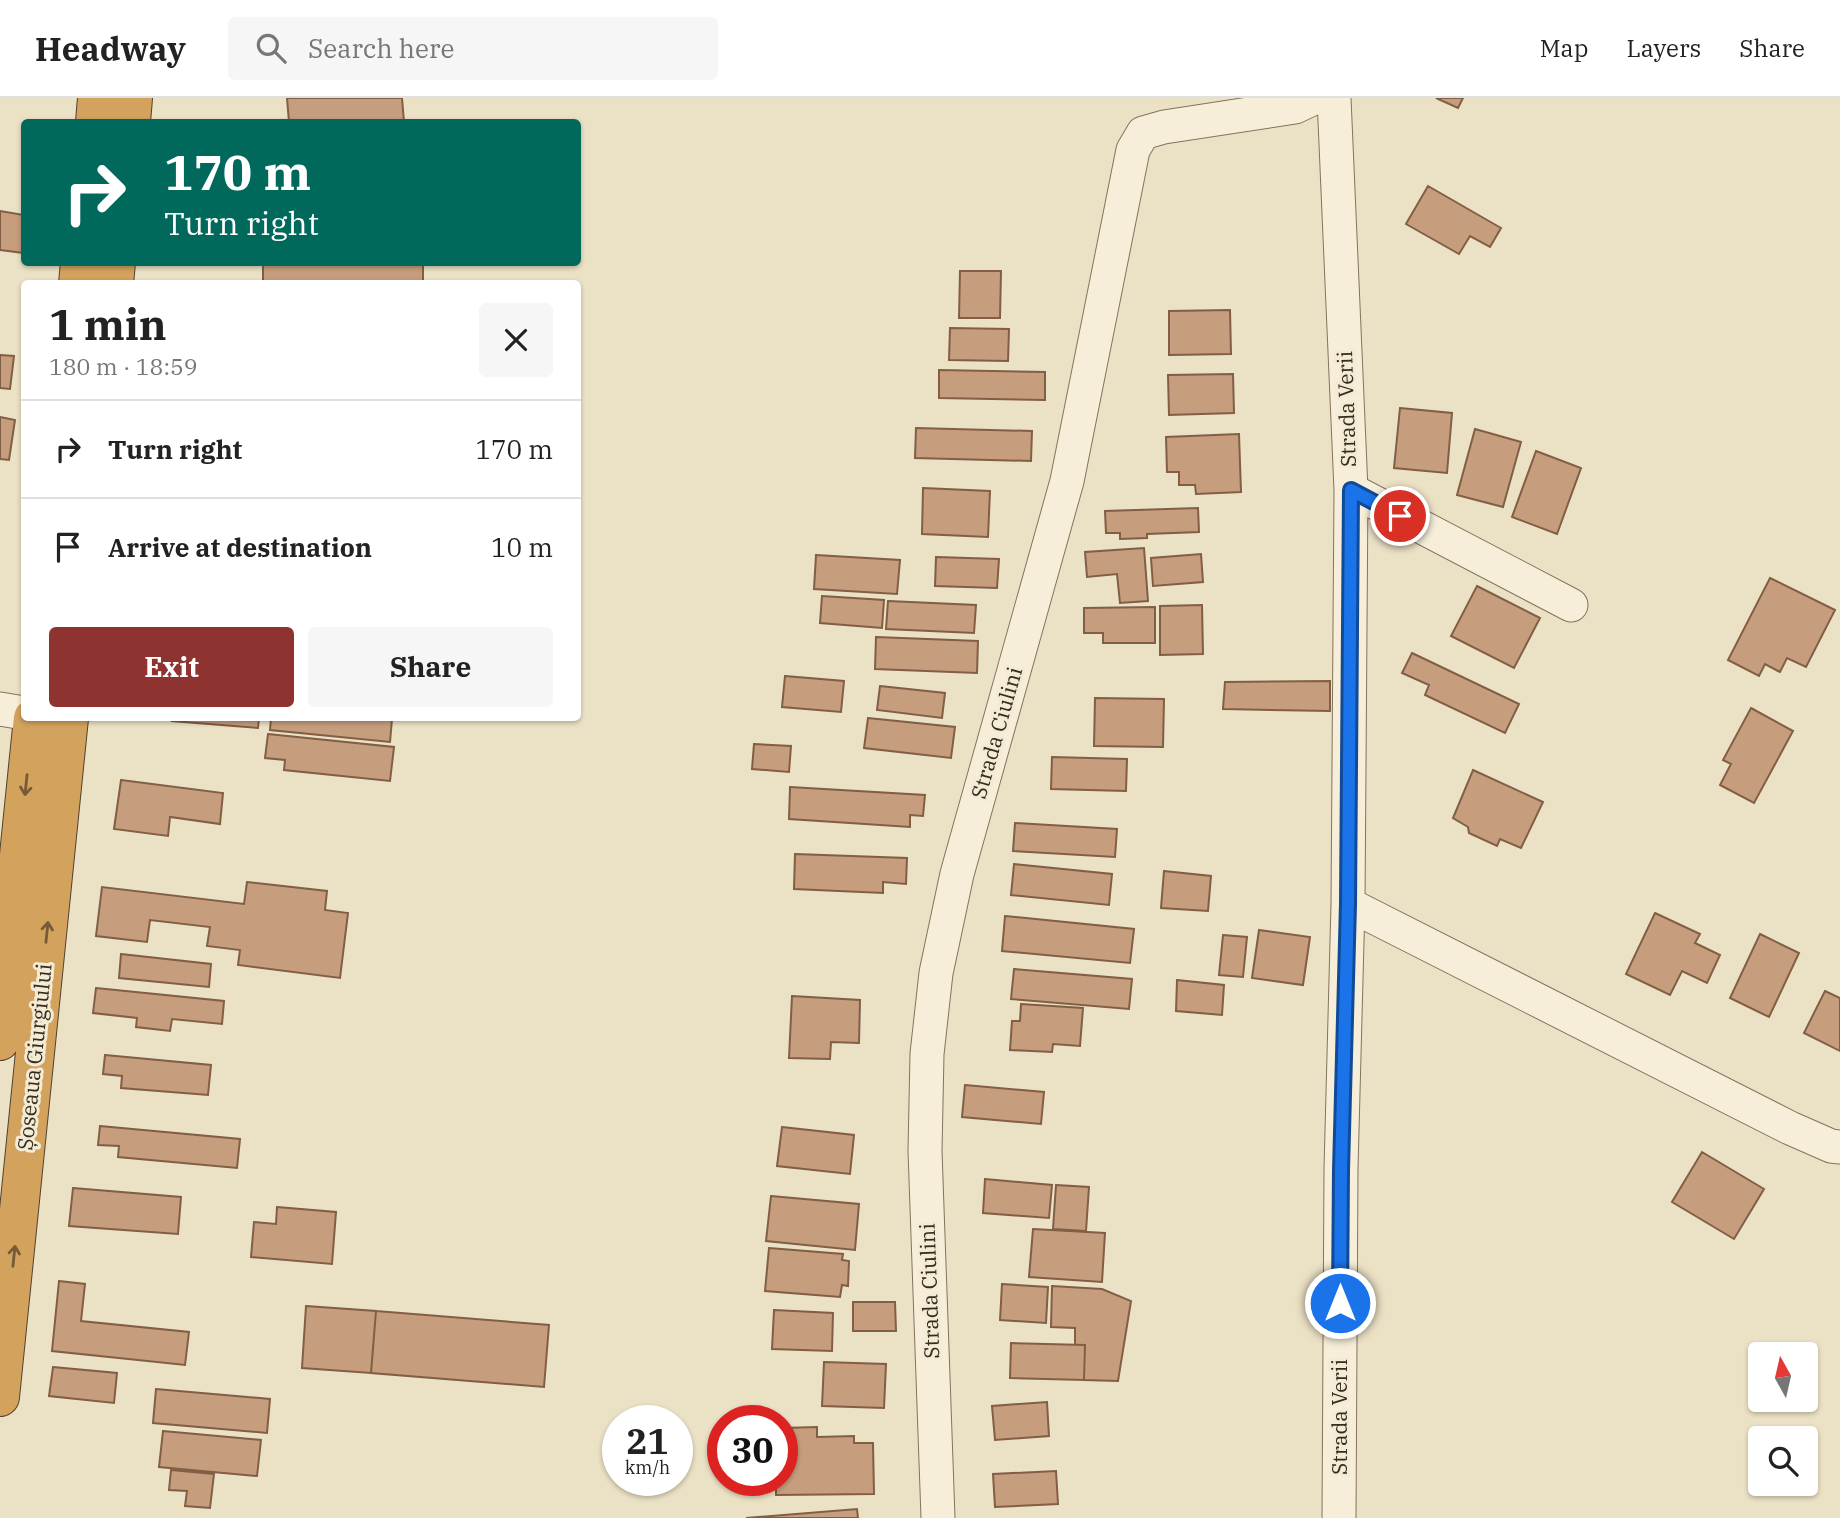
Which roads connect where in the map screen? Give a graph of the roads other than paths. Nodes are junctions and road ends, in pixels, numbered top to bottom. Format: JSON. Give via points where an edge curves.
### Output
{"nodes":[{"id":1,"x":97,"y":98,"type":"edge"},
{"id":2,"x":133,"y":98,"type":"edge"},
{"id":3,"x":1314,"y":98,"type":"edge"},
{"id":4,"x":1334,"y":98,"type":"edge"},
{"id":5,"x":95,"y":119,"type":"edge"},
{"id":6,"x":131,"y":119,"type":"edge"},
{"id":7,"x":1351,"y":490,"type":"junction"},
{"id":8,"x":1572,"y":605,"type":"dead end"},
{"id":9,"x":0,"y":709,"type":"edge"},
{"id":10,"x":21,"y":712,"type":"edge"},
{"id":11,"x":33,"y":721,"type":"edge"},
{"id":12,"x":69,"y":721,"type":"edge"},
{"id":13,"x":1348,"y":904,"type":"junction"},
{"id":14,"x":0,"y":1041,"type":"edge"},
{"id":15,"x":1840,"y":1147,"type":"edge"},
{"id":16,"x":0,"y":1397,"type":"edge"},
{"id":17,"x":938,"y":1518,"type":"edge"},
{"id":18,"x":1339,"y":1518,"type":"edge"}],
"edges":[{"from":1,"to":5,"type":"highway"},
{"from":2,"to":6,"type":"highway"},
{"from":3,"to":17,"type":"street","name":"Strada Ciulini","via":[[1295,107],[1143,133],[1133,150],[1067,481],[957,874],[936,973],[927,1054],[925,1151]]},
{"from":4,"to":7,"type":"street","name":"Strada Verii"},
{"from":7,"to":8,"type":"street"},
{"from":7,"to":13,"type":"street","name":"Strada Verii"},
{"from":9,"to":10,"type":"street"},
{"from":11,"to":14,"type":"highway","name":"Șoseaua Giurgiului","one_way":true},
{"from":16,"to":12,"type":"highway","name":"Șoseaua Giurgiului","one_way":true},
{"from":13,"to":15,"type":"street","via":[[1790,1128]]},
{"from":13,"to":18,"type":"street","name":"Strada Verii"}]}
